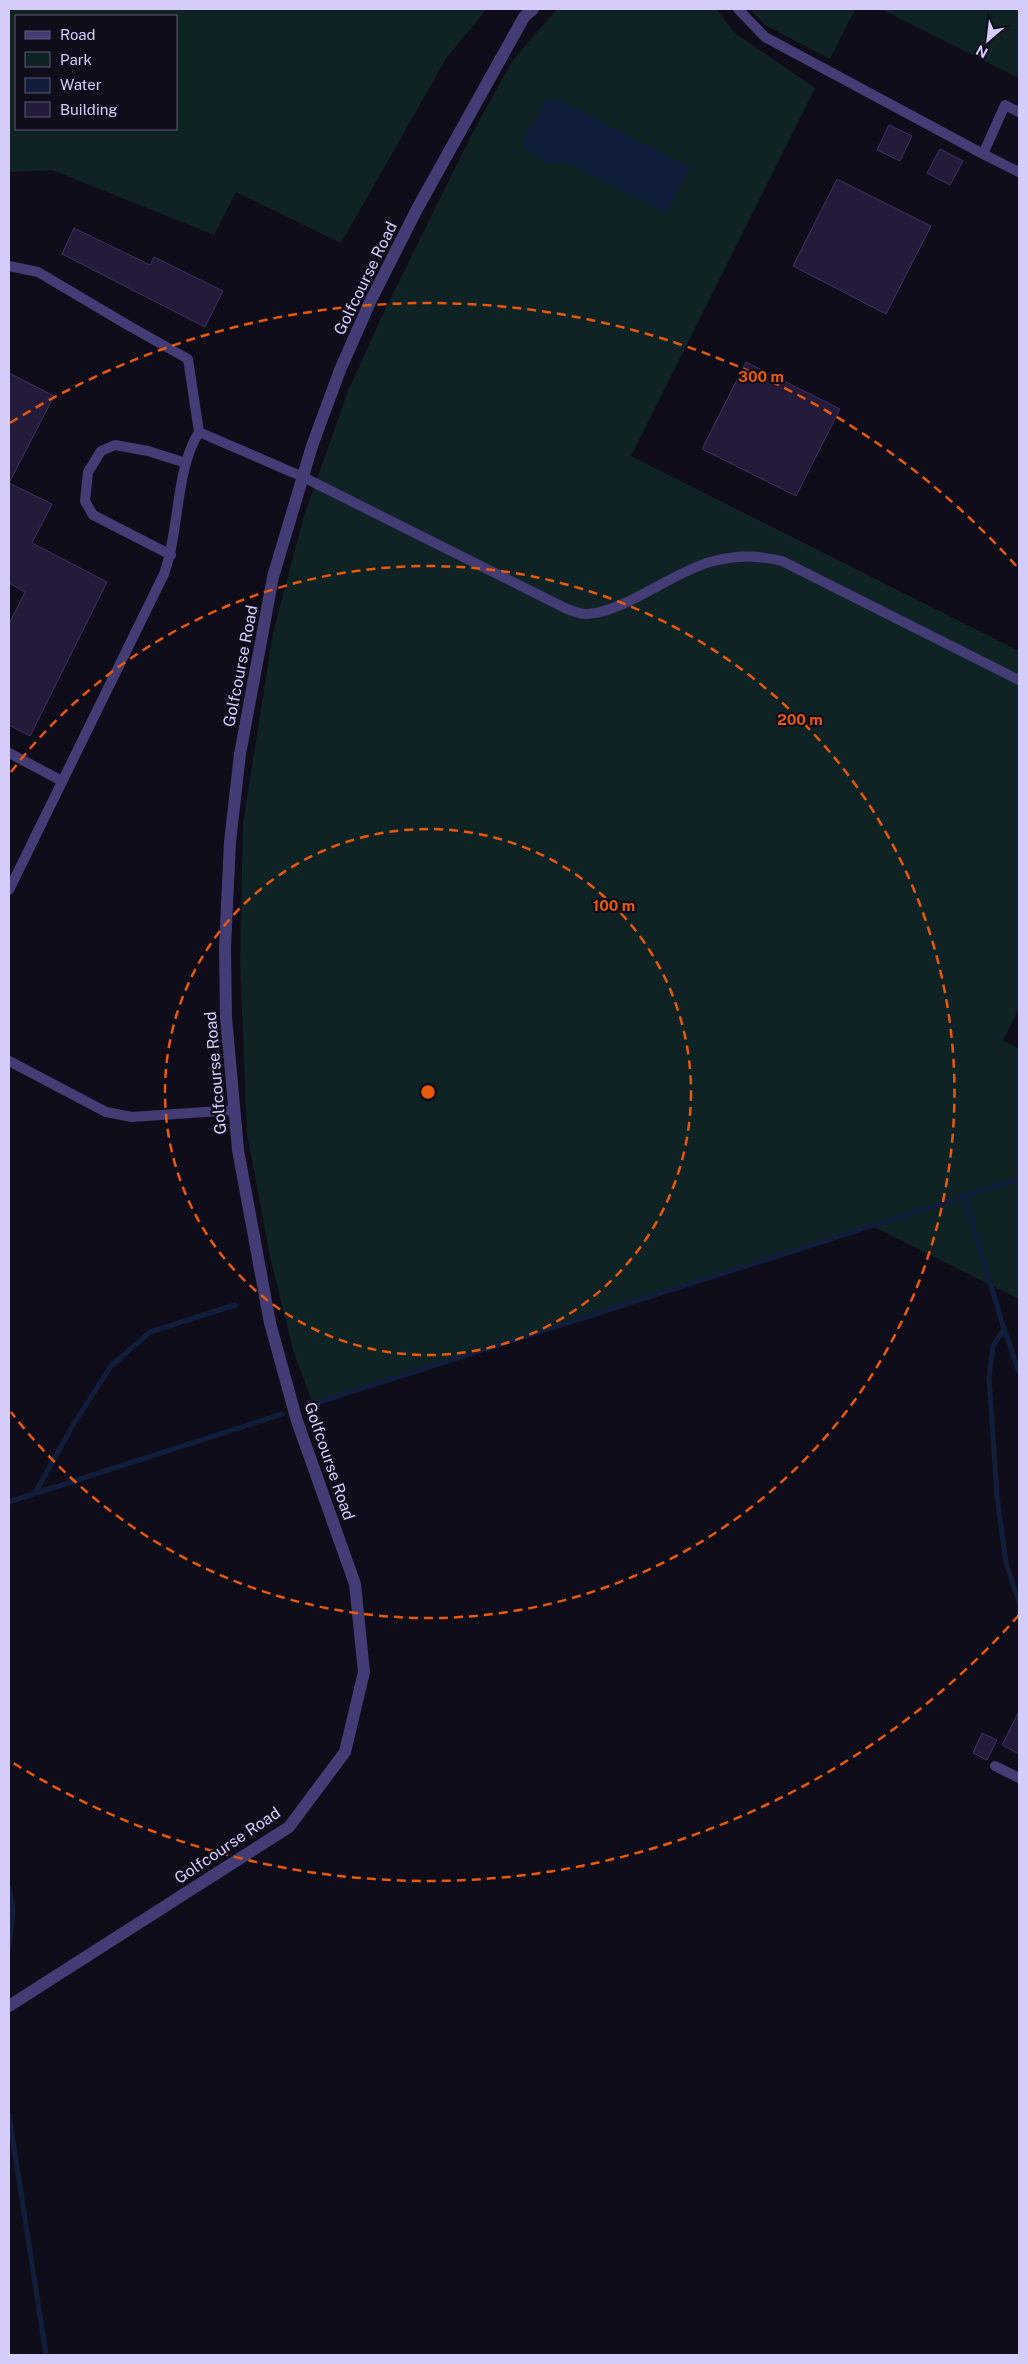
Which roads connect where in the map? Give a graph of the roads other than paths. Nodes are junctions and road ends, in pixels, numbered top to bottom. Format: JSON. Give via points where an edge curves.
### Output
{"nodes":[{"id":1,"x":533,"y":9,"type":"edge"},
{"id":2,"x":738,"y":9,"type":"edge"},
{"id":3,"x":1019,"y":112,"type":"edge"},
{"id":4,"x":983,"y":154,"type":"junction"},
{"id":5,"x":1019,"y":172,"type":"edge"},
{"id":6,"x":9,"y":266,"type":"edge"},
{"id":7,"x":199,"y":432,"type":"junction"},
{"id":8,"x":186,"y":463,"type":"junction"},
{"id":9,"x":303,"y":477,"type":"junction"},
{"id":10,"x":171,"y":554,"type":"junction"},
{"id":11,"x":1019,"y":680,"type":"edge"},
{"id":12,"x":9,"y":753,"type":"edge"},
{"id":13,"x":62,"y":781,"type":"junction"},
{"id":14,"x":9,"y":890,"type":"edge"},
{"id":15,"x":9,"y":1061,"type":"edge"},
{"id":16,"x":234,"y":1110,"type":"junction"},
{"id":17,"x":995,"y":1766,"type":"dead end"},
{"id":18,"x":1019,"y":1778,"type":"edge"},
{"id":19,"x":9,"y":2006,"type":"edge"}],
"edges":[{"from":1,"to":9,"type":"street","name":"Golfcourse Road","via":[[524,18],[432,183],[370,302],[340,370]]},
{"from":2,"to":4,"type":"lane","via":[[765,37]]},
{"from":3,"to":4,"type":"lane","via":[[1006,105]]},
{"from":4,"to":5,"type":"lane"},
{"from":6,"to":7,"type":"lane","via":[[38,272],[188,358]]},
{"from":7,"to":8,"type":"lane"},
{"from":7,"to":9,"type":"lane"},
{"from":8,"to":10,"type":"lane"},
{"from":8,"to":10,"type":"lane","via":[[115,445],[101,451],[88,472],[85,502],[93,515]]},
{"from":9,"to":11,"type":"lane","via":[[567,609],[585,614],[608,610],[708,562],[739,556],[767,557],[782,561]]},
{"from":9,"to":16,"type":"street","name":"Golfcourse Road","via":[[273,577],[240,754],[230,842],[225,947],[226,1017]]},
{"from":10,"to":13,"type":"lane"},
{"from":12,"to":13,"type":"lane"},
{"from":13,"to":14,"type":"lane"},
{"from":15,"to":16,"type":"lane","via":[[118,1116]]},
{"from":16,"to":19,"type":"street","name":"Golfcourse Road","via":[[238,1150],[270,1324],[297,1421],[356,1584],[364,1672],[345,1752],[289,1827]]},
{"from":17,"to":18,"type":"lane"}]}
